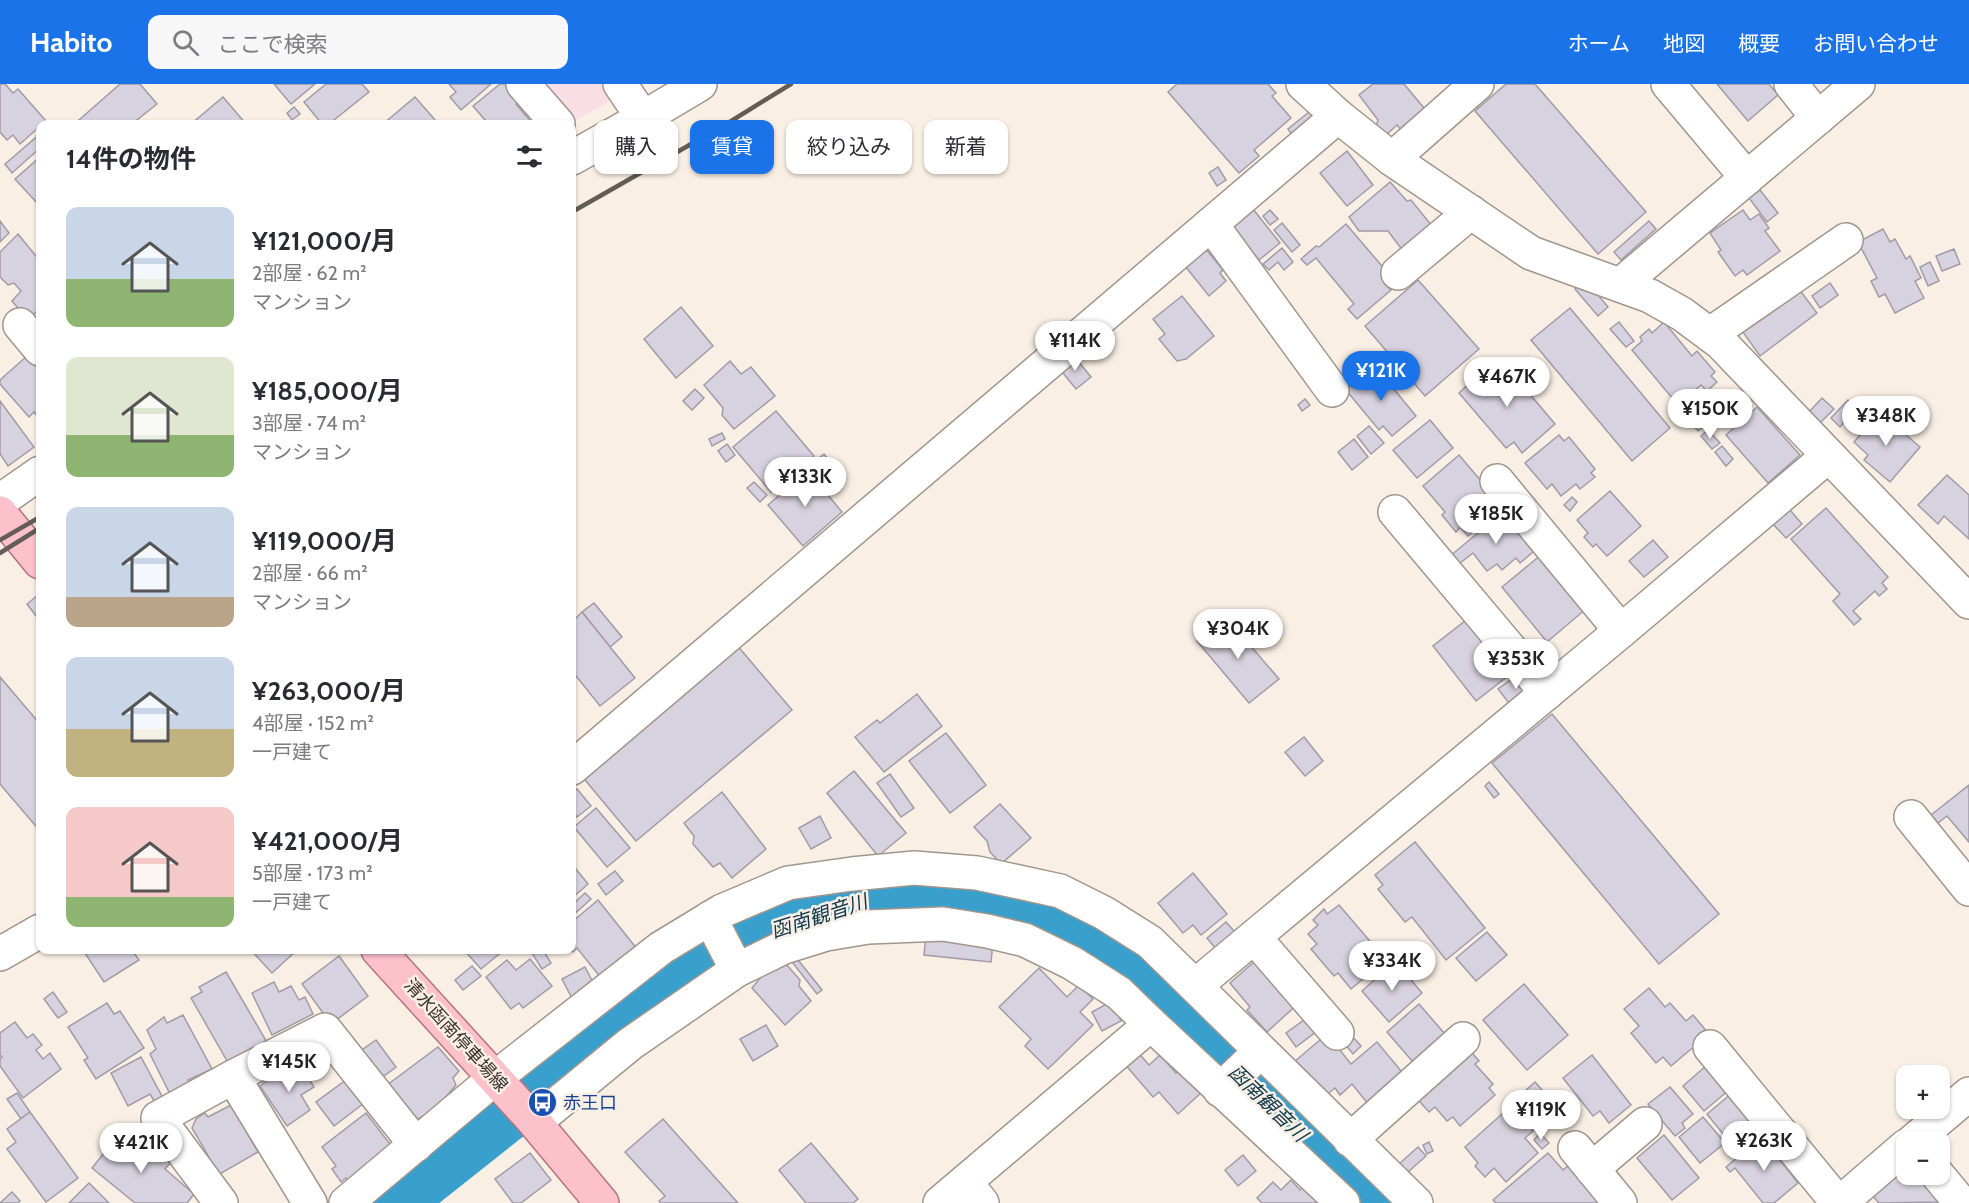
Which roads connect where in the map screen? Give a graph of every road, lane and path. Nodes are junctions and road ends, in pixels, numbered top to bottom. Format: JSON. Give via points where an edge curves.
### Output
{"nodes":[{"id":1,"x":523,"y":84,"type":"edge"},
{"id":2,"x":620,"y":84,"type":"edge"},
{"id":3,"x":700,"y":84,"type":"edge"},
{"id":4,"x":1303,"y":84,"type":"edge"},
{"id":5,"x":1477,"y":84,"type":"edge"},
{"id":6,"x":1668,"y":84,"type":"edge"},
{"id":7,"x":1791,"y":84,"type":"edge"},
{"id":8,"x":1858,"y":84,"type":"edge"},
{"id":9,"x":1338,"y":116,"type":"junction"},
{"id":10,"x":644,"y":118,"type":"junction"},
{"id":11,"x":1818,"y":118,"type":"junction"},
{"id":12,"x":554,"y":120,"type":"edge"},
{"id":13,"x":576,"y":150,"type":"edge"},
{"id":14,"x":1392,"y":159,"type":"junction"},
{"id":15,"x":1747,"y":178,"type":"junction"},
{"id":16,"x":1471,"y":212,"type":"junction"},
{"id":17,"x":1211,"y":224,"type":"junction"},
{"id":18,"x":1846,"y":240,"type":"dead end"},
{"id":19,"x":1398,"y":273,"type":"dead end"},
{"id":20,"x":1620,"y":285,"type":"junction"},
{"id":21,"x":1711,"y":335,"type":"junction"},
{"id":22,"x":1332,"y":390,"type":"dead end"},
{"id":23,"x":1828,"y":456,"type":"junction"},
{"id":24,"x":36,"y":476,"type":"edge"},
{"id":25,"x":1497,"y":481,"type":"dead end"},
{"id":26,"x":0,"y":501,"type":"edge"},
{"id":27,"x":1395,"y":512,"type":"dead end"},
{"id":28,"x":0,"y":513,"type":"edge"},
{"id":29,"x":36,"y":557,"type":"edge"},
{"id":30,"x":1969,"y":602,"type":"edge"},
{"id":31,"x":1621,"y":631,"type":"junction"},
{"id":32,"x":1547,"y":693,"type":"junction"},
{"id":33,"x":576,"y":765,"type":"edge"},
{"id":34,"x":1911,"y":817,"type":"dead end"},
{"id":35,"x":1969,"y":889,"type":"edge"},
{"id":36,"x":36,"y":933,"type":"edge"},
{"id":37,"x":1254,"y":937,"type":"junction"},
{"id":38,"x":724,"y":945,"type":"junction"},
{"id":39,"x":0,"y":954,"type":"edge"},
{"id":40,"x":382,"y":954,"type":"edge"},
{"id":41,"x":1195,"y":986,"type":"junction"},
{"id":42,"x":1151,"y":1024,"type":"junction"},
{"id":43,"x":1337,"y":1033,"type":"dead end"},
{"id":44,"x":1463,"y":1040,"type":"dead end"},
{"id":45,"x":1710,"y":1047,"type":"dead end"},
{"id":46,"x":1257,"y":1055,"type":"junction"},
{"id":47,"x":233,"y":1077,"type":"junction"},
{"id":48,"x":500,"y":1083,"type":"junction"},
{"id":49,"x":1224,"y":1087,"type":"junction"},
{"id":50,"x":1969,"y":1094,"type":"edge"},
{"id":51,"x":1306,"y":1103,"type":"junction"},
{"id":52,"x":533,"y":1120,"type":"junction"},
{"id":53,"x":1645,"y":1124,"type":"dead end"},
{"id":54,"x":1925,"y":1131,"type":"edge"},
{"id":55,"x":1274,"y":1134,"type":"junction"},
{"id":56,"x":1350,"y":1140,"type":"junction"},
{"id":57,"x":416,"y":1145,"type":"junction"},
{"id":58,"x":1896,"y":1155,"type":"edge"},
{"id":59,"x":1946,"y":1185,"type":"edge"},
{"id":60,"x":974,"y":1192,"type":"edge"},
{"id":61,"x":221,"y":1203,"type":"edge"},
{"id":62,"x":310,"y":1203,"type":"edge"},
{"id":63,"x":346,"y":1203,"type":"edge"},
{"id":64,"x":602,"y":1203,"type":"edge"},
{"id":65,"x":940,"y":1203,"type":"edge"},
{"id":66,"x":1343,"y":1203,"type":"edge"},
{"id":67,"x":1416,"y":1203,"type":"edge"},
{"id":68,"x":1620,"y":1203,"type":"edge"},
{"id":69,"x":1839,"y":1203,"type":"edge"},
{"id":70,"x":1961,"y":1203,"type":"edge"}],
"edges":[{"from":1,"to":12,"type":"street"},
{"from":2,"to":10,"type":"street"},
{"from":3,"to":10,"type":"street"},
{"from":4,"to":9,"type":"street"},
{"from":5,"to":14,"type":"street"},
{"from":6,"to":15,"type":"street"},
{"from":7,"to":11,"type":"street"},
{"from":8,"to":11,"type":"street"},
{"from":9,"to":14,"type":"street"},
{"from":9,"to":17,"type":"street"},
{"from":10,"to":13,"type":"street"},
{"from":11,"to":15,"type":"street"},
{"from":14,"to":16,"type":"street"},
{"from":15,"to":20,"type":"street"},
{"from":16,"to":19,"type":"street"},
{"from":16,"to":20,"type":"street","via":[[1531,253]]},
{"from":17,"to":22,"type":"street"},
{"from":17,"to":33,"type":"street"},
{"from":18,"to":21,"type":"street"},
{"from":20,"to":21,"type":"street","via":[[1650,296]]},
{"from":21,"to":23,"type":"street"},
{"from":23,"to":30,"type":"street"},
{"from":23,"to":31,"type":"street"},
{"from":24,"to":26,"type":"street"},
{"from":25,"to":31,"type":"street"},
{"from":27,"to":32,"type":"street"},
{"from":28,"to":29,"type":"main road"},
{"from":31,"to":32,"type":"street"},
{"from":32,"to":37,"type":"street"},
{"from":34,"to":35,"type":"street"},
{"from":36,"to":39,"type":"street"},
{"from":37,"to":41,"type":"street"},
{"from":37,"to":43,"type":"street"},
{"from":38,"to":41,"type":"street","via":[[722,911],[788,883],[914,868],[977,873],[1060,891],[1104,913],[1150,942]]},
{"from":38,"to":42,"type":"street","via":[[784,946],[868,927],[943,924],[987,931],[1025,940],[1072,963],[1119,993]]},
{"from":38,"to":48,"type":"street","via":[[661,948]]},
{"from":38,"to":52,"type":"street","via":[[630,1044]]},
{"from":40,"to":48,"type":"main road","name":"清水函南停車場線"},
{"from":41,"to":46,"type":"street"},
{"from":42,"to":49,"type":"street"},
{"from":42,"to":60,"type":"street"},
{"from":44,"to":56,"type":"street"},
{"from":45,"to":69,"type":"street"},
{"from":46,"to":49,"type":"street"},
{"from":46,"to":51,"type":"street"},
{"from":47,"to":57,"type":"street","via":[[325,1030]]},
{"from":47,"to":61,"type":"street","via":[[158,1119]]},
{"from":47,"to":62,"type":"street"},
{"from":48,"to":52,"type":"main road","name":"清水函南停車場線"},
{"from":48,"to":57,"type":"street"},
{"from":49,"to":55,"type":"street"},
{"from":50,"to":54,"type":"street"},
{"from":51,"to":55,"type":"street"},
{"from":51,"to":56,"type":"street"},
{"from":52,"to":64,"type":"main road","name":"清水函南停車場線"},
{"from":53,"to":68,"type":"street","via":[[1584,1158]]},
{"from":55,"to":66,"type":"street"},
{"from":56,"to":67,"type":"street"},
{"from":57,"to":63,"type":"street"},
{"from":58,"to":69,"type":"street"},
{"from":59,"to":70,"type":"street"},
{"from":60,"to":65,"type":"street"}]}
